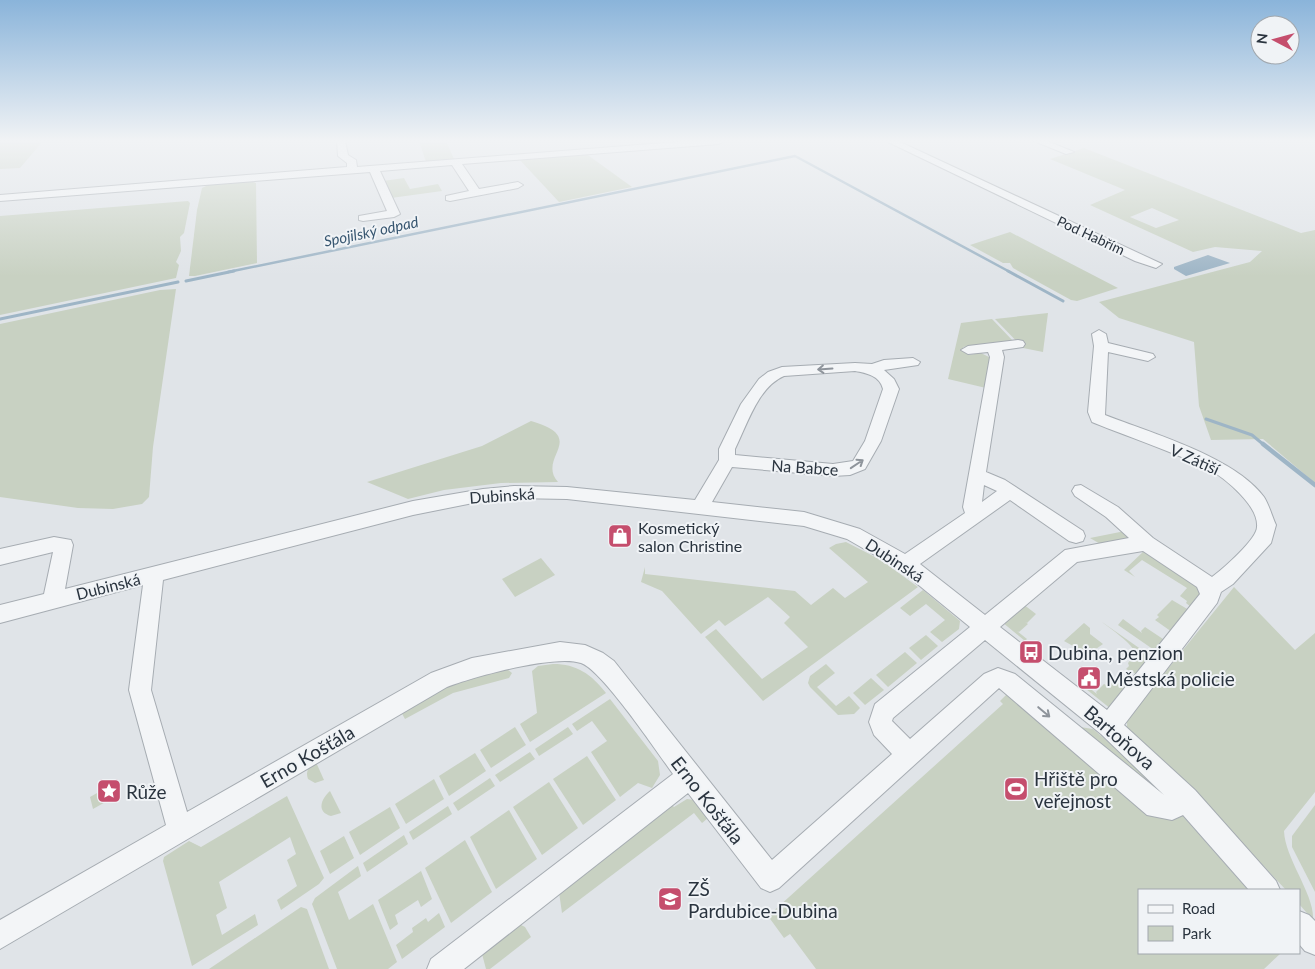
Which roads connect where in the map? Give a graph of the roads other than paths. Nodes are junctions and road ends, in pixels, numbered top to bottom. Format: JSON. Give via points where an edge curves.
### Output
{"nodes":[{"id":1,"x":148,"y":186,"type":"edge"},
{"id":2,"x":382,"y":186,"type":"edge"},
{"id":3,"x":471,"y":186,"type":"edge"},
{"id":4,"x":512,"y":186,"type":"edge"},
{"id":5,"x":988,"y":186,"type":"edge"},
{"id":6,"x":476,"y":193,"type":"junction"},
{"id":7,"x":0,"y":198,"type":"edge"},
{"id":8,"x":450,"y":198,"type":"dead end"},
{"id":9,"x":363,"y":218,"type":"dead end"},
{"id":10,"x":1156,"y":264,"type":"dead end"},
{"id":11,"x":1018,"y":344,"type":"dead end"},
{"id":12,"x":993,"y":347,"type":"junction"},
{"id":13,"x":968,"y":350,"type":"dead end"},
{"id":14,"x":1148,"y":357,"type":"dead end"},
{"id":15,"x":913,"y":362,"type":"dead end"},
{"id":16,"x":874,"y":369,"type":"junction"},
{"id":17,"x":729,"y":460,"type":"junction"},
{"id":18,"x":977,"y":474,"type":"junction"},
{"id":19,"x":1081,"y":490,"type":"dead end"},
{"id":20,"x":1010,"y":491,"type":"junction"},
{"id":21,"x":701,"y":507,"type":"junction"},
{"id":22,"x":975,"y":516,"type":"junction"},
{"id":23,"x":1076,"y":536,"type":"dead end"},
{"id":24,"x":1146,"y":543,"type":"junction"},
{"id":25,"x":0,"y":556,"type":"edge"},
{"id":26,"x":906,"y":564,"type":"junction"},
{"id":27,"x":154,"y":574,"type":"junction"},
{"id":28,"x":1209,"y":587,"type":"junction"},
{"id":29,"x":53,"y":600,"type":"junction"},
{"id":30,"x":0,"y":614,"type":"edge"},
{"id":31,"x":984,"y":626,"type":"junction"},
{"id":32,"x":1109,"y":726,"type":"junction"},
{"id":33,"x":909,"y":755,"type":"junction"},
{"id":34,"x":690,"y":776,"type":"junction"},
{"id":35,"x":1186,"y":799,"type":"junction"},
{"id":36,"x":180,"y":830,"type":"junction"},
{"id":37,"x":1266,"y":889,"type":"edge"},
{"id":38,"x":1300,"y":926,"type":"edge"},
{"id":39,"x":0,"y":935,"type":"edge"},
{"id":40,"x":1315,"y":941,"type":"edge"},
{"id":41,"x":440,"y":969,"type":"edge"}],
"edges":[{"from":1,"to":7,"type":"street"},
{"from":2,"to":9,"type":"street","via":[[394,214]]},
{"from":3,"to":6,"type":"street"},
{"from":4,"to":6,"type":"street"},
{"from":5,"to":10,"type":"street","name":"Pod Habřím"},
{"from":6,"to":8,"type":"street"},
{"from":11,"to":12,"type":"street"},
{"from":12,"to":13,"type":"street"},
{"from":12,"to":18,"type":"street","via":[[997,357]]},
{"from":14,"to":28,"type":"street","name":"V Zátiší","via":[[1100,340],[1098,418],[1216,466],[1244,486],[1262,508],[1267,525],[1264,538],[1226,578]]},
{"from":15,"to":16,"type":"street","via":[[884,364]]},
{"from":16,"to":17,"type":"street","one_way":true,"via":[[855,366],[782,372],[771,376],[761,386],[727,449],[725,456]]},
{"from":17,"to":16,"type":"street","name":"Na Babce","one_way":true,"via":[[832,470],[859,465],[867,454],[891,389],[889,382]]},
{"from":17,"to":21,"type":"street"},
{"from":18,"to":20,"type":"street"},
{"from":18,"to":22,"type":"street","via":[[972,510]]},
{"from":19,"to":24,"type":"street","via":[[1112,512]]},
{"from":20,"to":22,"type":"street"},
{"from":20,"to":23,"type":"street"},
{"from":21,"to":26,"type":"street","name":"Dubinská","via":[[785,516],[822,524],[860,538]]},
{"from":21,"to":27,"type":"street","name":"Dubinská","via":[[551,492],[484,495],[413,508]]},
{"from":22,"to":26,"type":"street"},
{"from":24,"to":28,"type":"street"},
{"from":24,"to":31,"type":"street","via":[[1075,554]]},
{"from":25,"to":29,"type":"street","via":[[64,544]]},
{"from":26,"to":31,"type":"street","name":"Dubinská"},
{"from":27,"to":29,"type":"street","name":"Dubinská"},
{"from":27,"to":36,"type":"street","via":[[140,690]]},
{"from":28,"to":32,"type":"street","via":[[1210,597]]},
{"from":29,"to":30,"type":"street","name":"Dubinská"},
{"from":31,"to":32,"type":"street","name":"Bartoňova"},
{"from":31,"to":33,"type":"street","via":[[883,712],[882,727]]},
{"from":32,"to":35,"type":"street","name":"Bartoňova"},
{"from":33,"to":34,"type":"street","name":"Erno Košťála","via":[[770,879]]},
{"from":33,"to":35,"type":"street","name":"Erno Košťála","one_way":true,"via":[[998,678],[1006,681],[1156,806],[1172,808]]},
{"from":34,"to":36,"type":"street","name":"Erno Košťála","via":[[606,668],[590,656],[560,651],[472,668],[439,680]]},
{"from":34,"to":41,"type":"street"},
{"from":35,"to":37,"type":"street","name":"Bartoňova"},
{"from":36,"to":39,"type":"street","name":"Erno Košťála"},
{"from":38,"to":40,"type":"street"}]}
